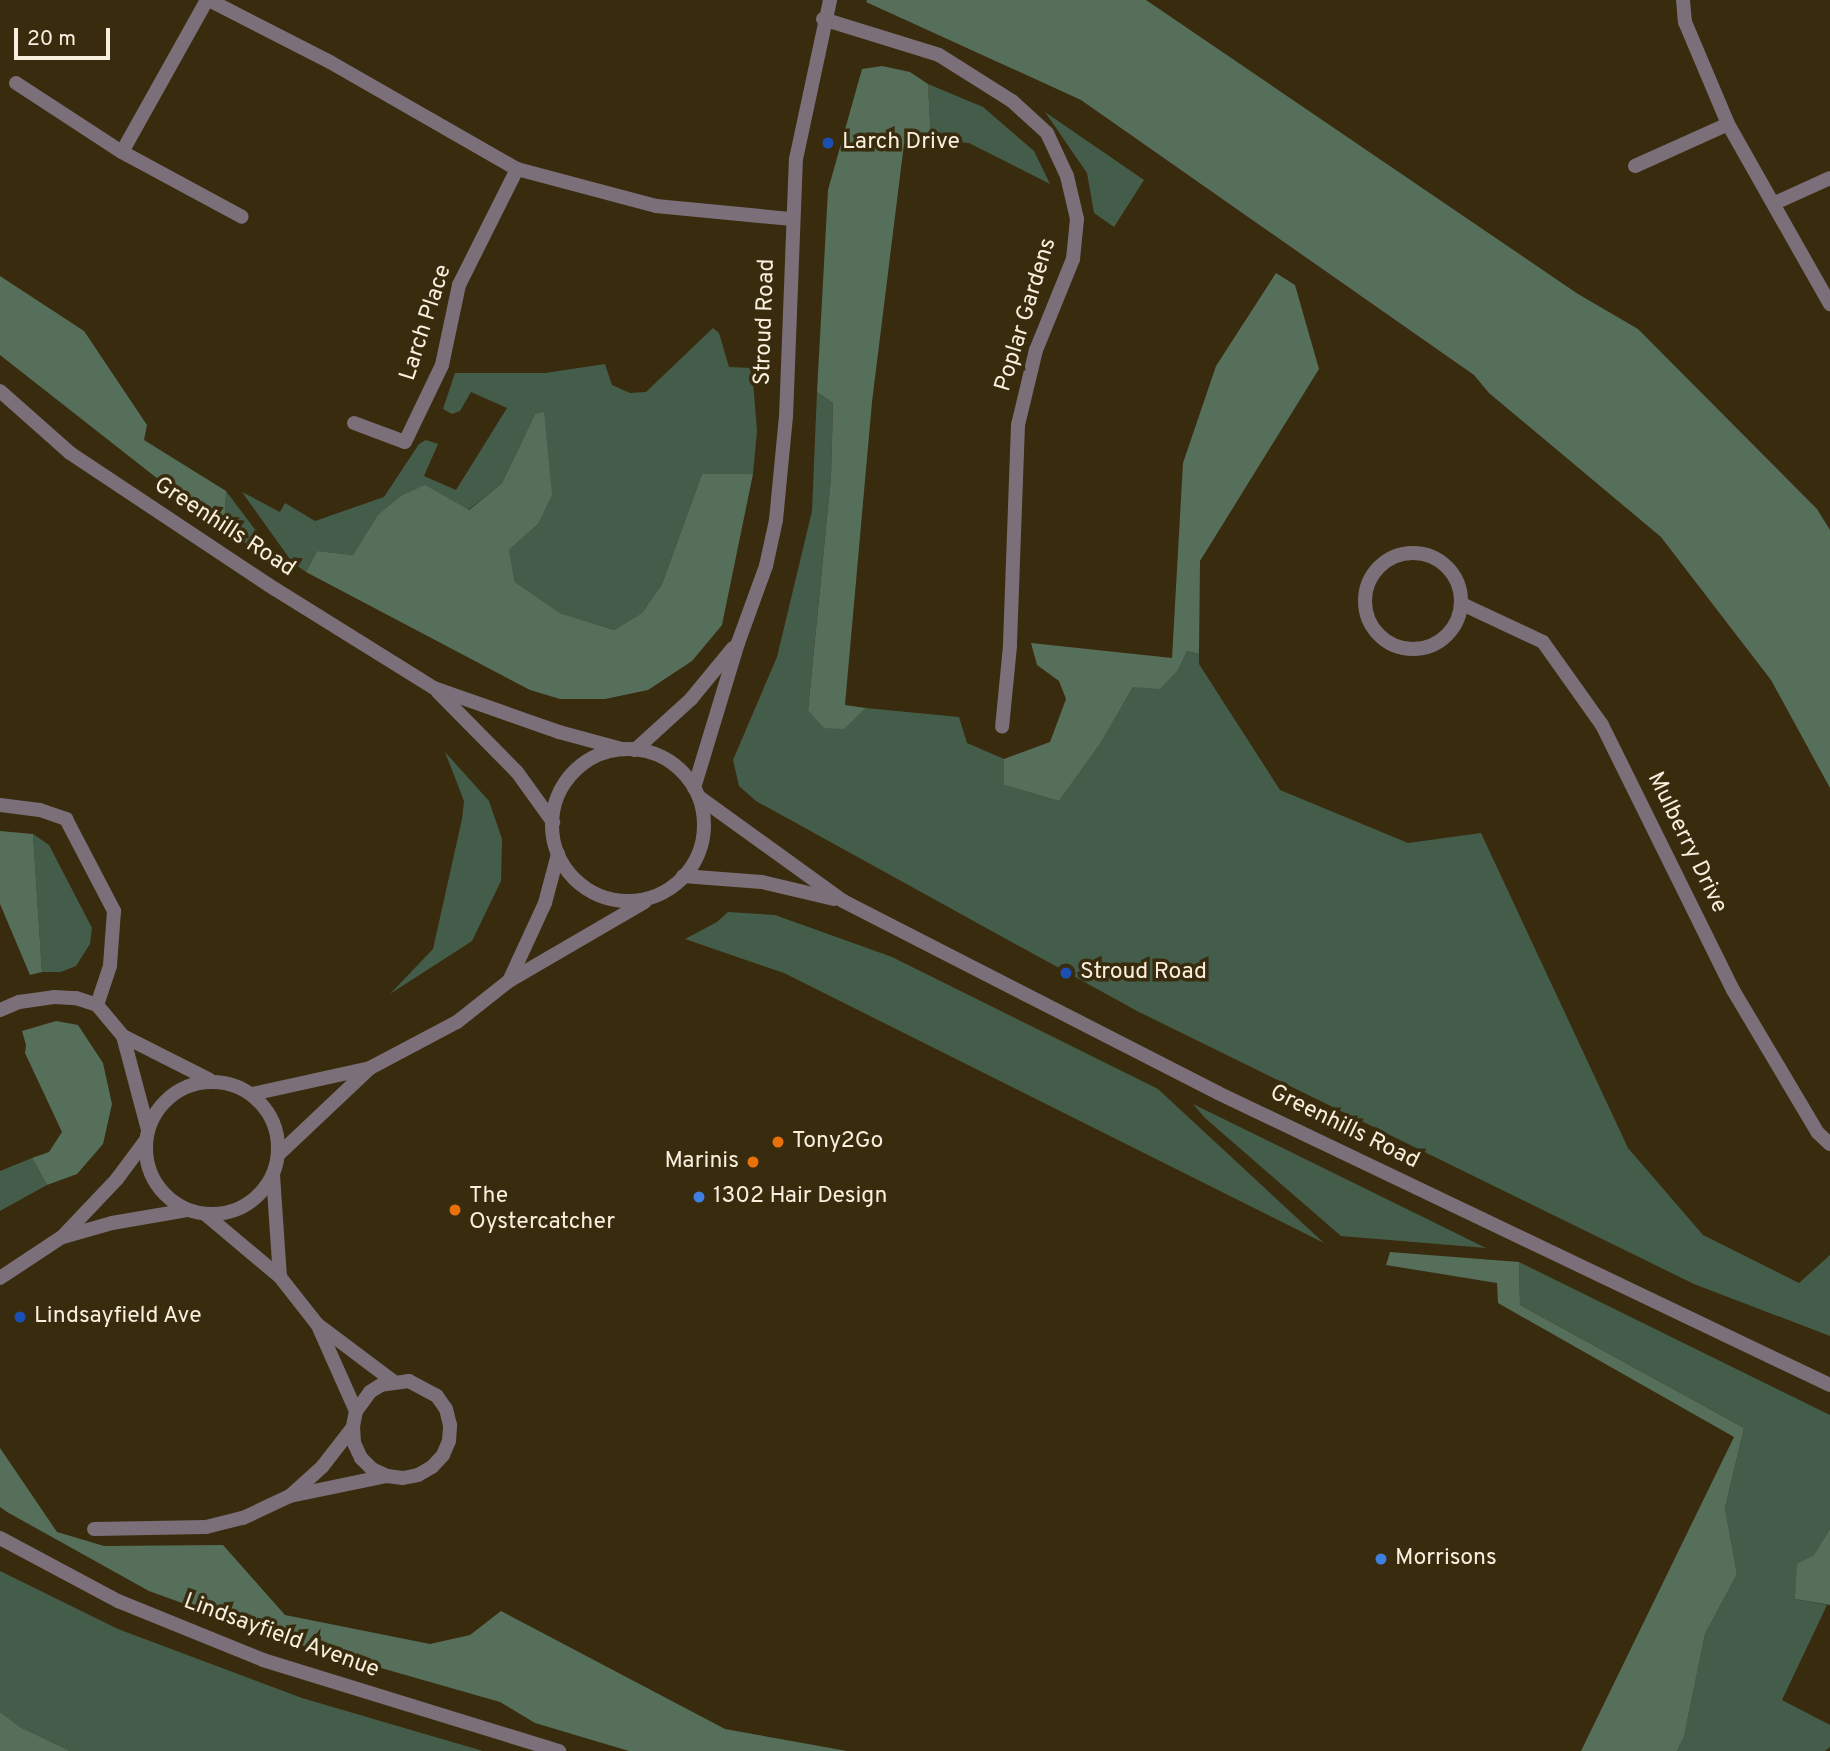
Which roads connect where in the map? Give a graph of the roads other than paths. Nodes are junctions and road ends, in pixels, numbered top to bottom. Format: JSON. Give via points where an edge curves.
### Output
{"nodes":[{"id":1,"x":208,"y":0,"type":"edge"},
{"id":2,"x":830,"y":0,"type":"edge"},
{"id":3,"x":1684,"y":0,"type":"edge"},
{"id":4,"x":823,"y":19,"type":"junction"},
{"id":5,"x":16,"y":83,"type":"dead end"},
{"id":6,"x":1728,"y":124,"type":"junction"},
{"id":7,"x":122,"y":152,"type":"junction"},
{"id":8,"x":1635,"y":166,"type":"dead end"},
{"id":9,"x":517,"y":169,"type":"junction"},
{"id":10,"x":1830,"y":178,"type":"edge"},
{"id":11,"x":1775,"y":204,"type":"junction"},
{"id":12,"x":242,"y":217,"type":"dead end"},
{"id":13,"x":792,"y":219,"type":"junction"},
{"id":14,"x":1825,"y":282,"type":"edge"},
{"id":15,"x":1830,"y":304,"type":"edge"},
{"id":16,"x":0,"y":391,"type":"edge"},
{"id":17,"x":354,"y":423,"type":"dead end"},
{"id":18,"x":1462,"y":604,"type":"junction"},
{"id":19,"x":738,"y":643,"type":"junction"},
{"id":20,"x":434,"y":688,"type":"junction"},
{"id":21,"x":1002,"y":727,"type":"dead end"},
{"id":22,"x":628,"y":749,"type":"junction"},
{"id":23,"x":696,"y":792,"type":"junction"},
{"id":24,"x":0,"y":805,"type":"edge"},
{"id":25,"x":552,"y":822,"type":"junction"},
{"id":26,"x":558,"y":854,"type":"junction"},
{"id":27,"x":683,"y":876,"type":"junction"},
{"id":28,"x":656,"y":896,"type":"junction"},
{"id":29,"x":843,"y":901,"type":"junction"},
{"id":30,"x":509,"y":981,"type":"junction"},
{"id":31,"x":97,"y":1004,"type":"junction"},
{"id":32,"x":0,"y":1010,"type":"edge"},
{"id":33,"x":123,"y":1036,"type":"junction"},
{"id":34,"x":370,"y":1068,"type":"junction"},
{"id":35,"x":210,"y":1080,"type":"junction"},
{"id":36,"x":253,"y":1094,"type":"junction"},
{"id":37,"x":147,"y":1135,"type":"junction"},
{"id":38,"x":1830,"y":1144,"type":"edge"},
{"id":39,"x":279,"y":1154,"type":"junction"},
{"id":40,"x":273,"y":1175,"type":"junction"},
{"id":41,"x":187,"y":1210,"type":"junction"},
{"id":42,"x":205,"y":1214,"type":"junction"},
{"id":43,"x":62,"y":1237,"type":"junction"},
{"id":44,"x":280,"y":1277,"type":"junction"},
{"id":45,"x":0,"y":1278,"type":"edge"},
{"id":46,"x":317,"y":1324,"type":"junction"},
{"id":47,"x":393,"y":1381,"type":"junction"},
{"id":48,"x":1830,"y":1385,"type":"edge"},
{"id":49,"x":356,"y":1411,"type":"junction"},
{"id":50,"x":353,"y":1427,"type":"junction"},
{"id":51,"x":387,"y":1476,"type":"junction"},
{"id":52,"x":290,"y":1496,"type":"junction"},
{"id":53,"x":94,"y":1529,"type":"dead end"},
{"id":54,"x":0,"y":1538,"type":"edge"},
{"id":55,"x":559,"y":1751,"type":"edge"}],
"edges":[{"from":1,"to":7,"type":"street"},
{"from":1,"to":9,"type":"street","via":[[330,62]]},
{"from":2,"to":4,"type":"street","name":"Stroud Road"},
{"from":3,"to":6,"type":"street","via":[[1685,22]]},
{"from":4,"to":13,"type":"street","name":"Stroud Road","via":[[796,159]]},
{"from":4,"to":21,"type":"street","name":"Poplar Gardens","via":[[939,55],[1012,101],[1047,133],[1067,176],[1077,219],[1073,259],[1036,350],[1018,425],[1010,646]]},
{"from":5,"to":7,"type":"street"},
{"from":6,"to":8,"type":"street"},
{"from":6,"to":11,"type":"street"},
{"from":7,"to":12,"type":"street"},
{"from":9,"to":13,"type":"street","via":[[656,206]]},
{"from":9,"to":17,"type":"street","name":"Larch Place","via":[[459,285],[442,365],[405,442]]},
{"from":10,"to":11,"type":"street"},
{"from":11,"to":14,"type":"street"},
{"from":13,"to":19,"type":"street","name":"Stroud Road","via":[[786,417],[776,520],[766,566]]},
{"from":14,"to":15,"type":"street"},
{"from":16,"to":20,"type":"street","name":"Greenhills Road","via":[[70,453]]},
{"from":18,"to":18,"type":"street","via":[[1453,629],[1441,641],[1422,649],[1405,649],[1376,633],[1365,611],[1365,594],[1373,573],[1392,557],[1419,553],[1436,558],[1449,569],[1458,583]]},
{"from":18,"to":38,"type":"street","name":"Mulberry Drive","via":[[1543,642],[1602,725],[1733,990],[1818,1133]]},
{"from":19,"to":22,"type":"street","name":"Stroud Road","via":[[691,699]]},
{"from":19,"to":23,"type":"street","name":"Stroud Road"},
{"from":20,"to":22,"type":"street","name":"Greenhills Road","via":[[559,732]]},
{"from":20,"to":25,"type":"street","name":"Greenhills Road","via":[[516,772]]},
{"from":22,"to":23,"type":"street","via":[[667,759]]},
{"from":22,"to":25,"type":"street","via":[[600,754],[580,766],[564,783]]},
{"from":23,"to":27,"type":"street","via":[[704,822],[701,849]]},
{"from":23,"to":29,"type":"street","name":"Greenhills Road"},
{"from":24,"to":31,"type":"street","via":[[66,819],[114,911],[110,966]]},
{"from":25,"to":26,"type":"street"},
{"from":26,"to":28,"type":"street","via":[[571,875],[591,892],[634,901]]},
{"from":26,"to":30,"type":"street","via":[[545,903]]},
{"from":27,"to":28,"type":"street"},
{"from":27,"to":29,"type":"street","name":"Greenhills Road","via":[[762,882]]},
{"from":28,"to":30,"type":"street"},
{"from":29,"to":48,"type":"street","name":"Greenhills Road","via":[[1231,1099]]},
{"from":30,"to":34,"type":"street","via":[[457,1022]]},
{"from":31,"to":32,"type":"street","via":[[54,996]]},
{"from":31,"to":33,"type":"street"},
{"from":33,"to":35,"type":"street"},
{"from":33,"to":37,"type":"street"},
{"from":34,"to":36,"type":"street"},
{"from":34,"to":39,"type":"street"},
{"from":35,"to":36,"type":"street"},
{"from":35,"to":37,"type":"street","via":[[188,1085],[168,1097],[155,1112]]},
{"from":36,"to":39,"type":"street","via":[[277,1131]]},
{"from":37,"to":41,"type":"street","via":[[149,1168],[158,1186]]},
{"from":37,"to":43,"type":"street","via":[[117,1179]]},
{"from":39,"to":40,"type":"street"},
{"from":40,"to":42,"type":"street","via":[[261,1194],[242,1208]]},
{"from":40,"to":44,"type":"street"},
{"from":41,"to":42,"type":"street"},
{"from":41,"to":43,"type":"street"},
{"from":42,"to":44,"type":"street"},
{"from":43,"to":45,"type":"street"},
{"from":44,"to":46,"type":"street"},
{"from":46,"to":47,"type":"street"},
{"from":46,"to":49,"type":"street"},
{"from":47,"to":49,"type":"street","via":[[370,1392]]},
{"from":47,"to":51,"type":"street","via":[[409,1381],[437,1396],[446,1409],[449,1441],[432,1468],[402,1478]]},
{"from":49,"to":50,"type":"street"},
{"from":50,"to":51,"type":"street","via":[[361,1458]]},
{"from":50,"to":52,"type":"street","via":[[322,1467]]},
{"from":51,"to":52,"type":"street"},
{"from":52,"to":53,"type":"street","via":[[243,1518],[206,1527]]},
{"from":54,"to":55,"type":"street","name":"Lindsayfield Avenue","via":[[118,1601],[263,1660]]}]}
